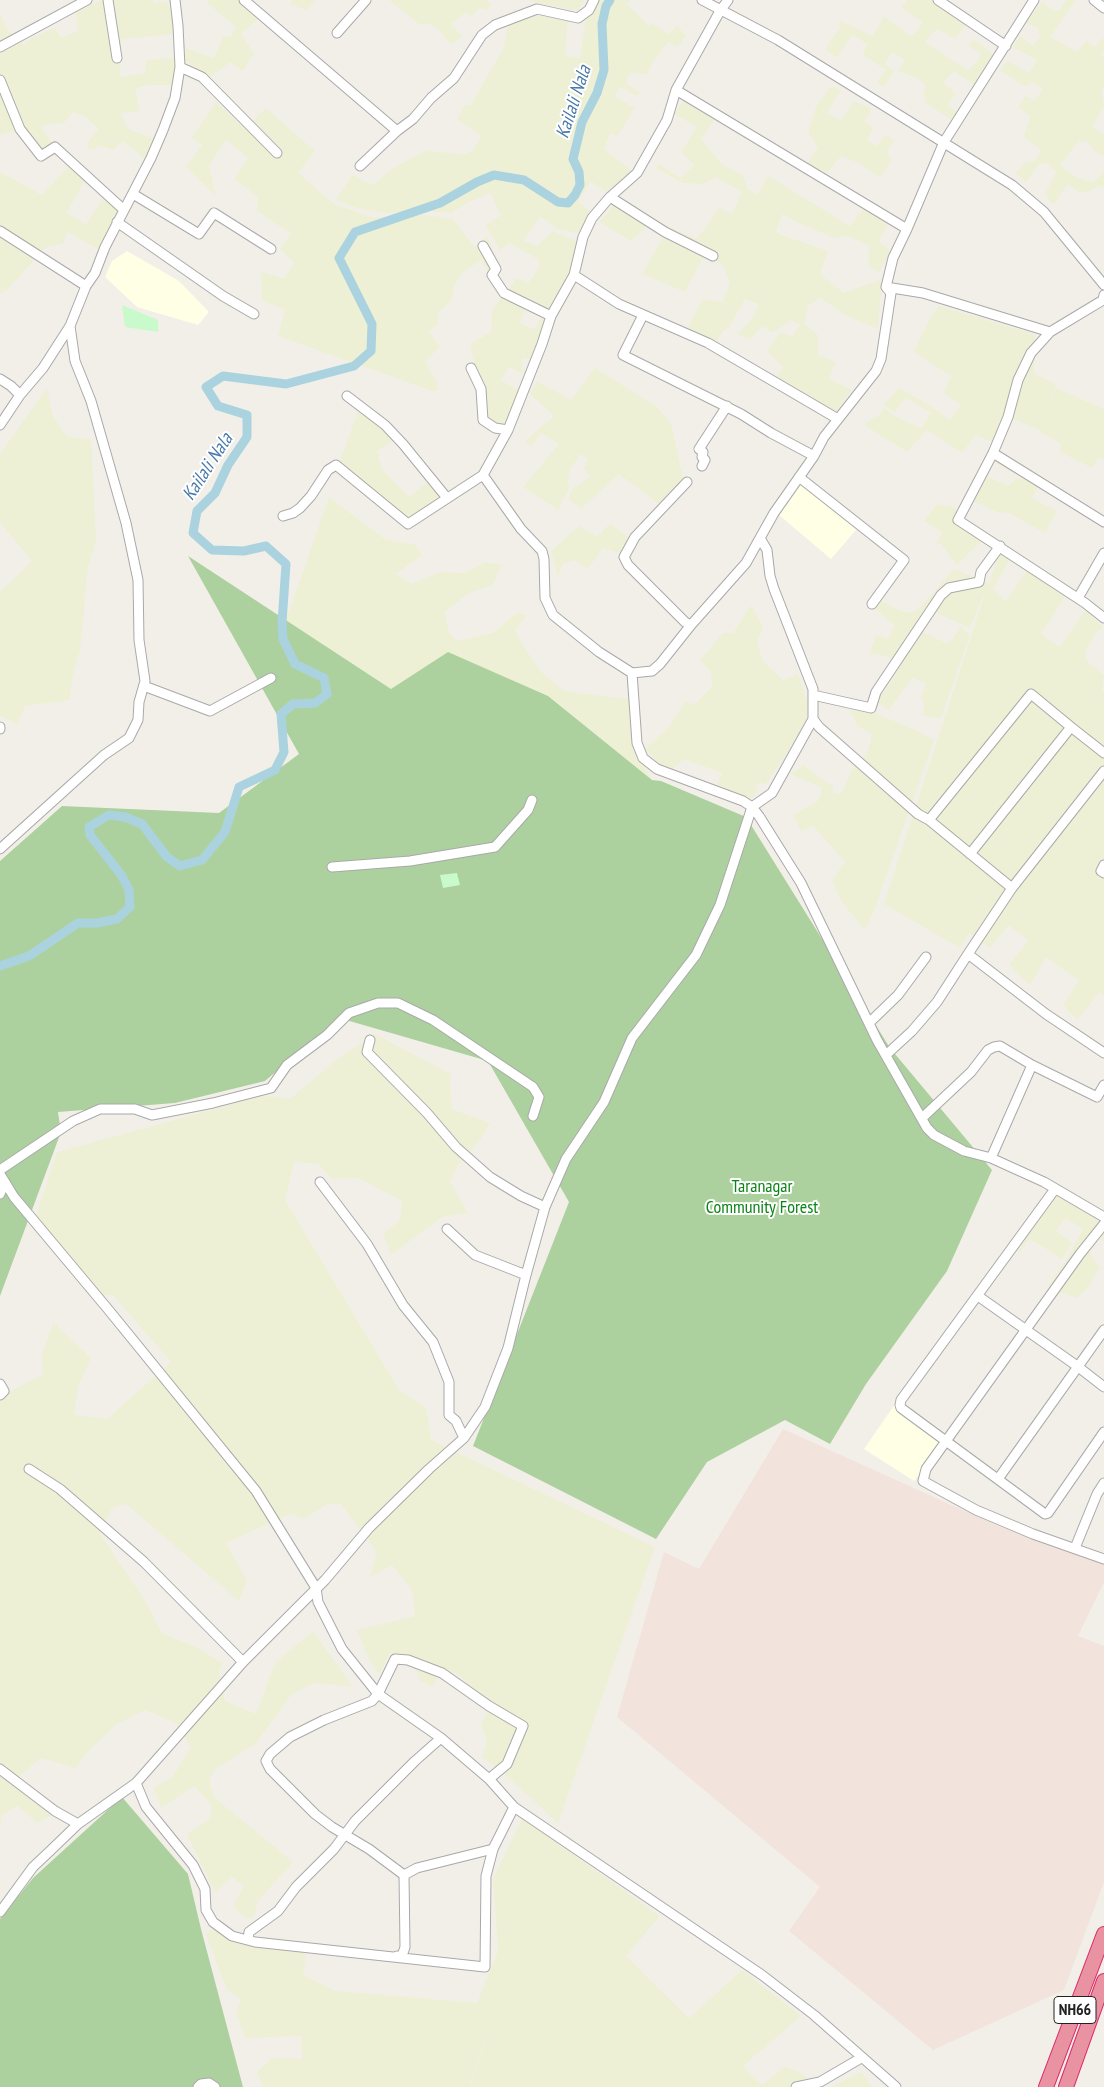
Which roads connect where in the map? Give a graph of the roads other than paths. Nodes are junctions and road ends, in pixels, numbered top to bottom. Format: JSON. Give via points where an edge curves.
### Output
{"nodes":[{"id":1,"x":87,"y":0,"type":"edge"},
{"id":2,"x":108,"y":0,"type":"edge"},
{"id":3,"x":175,"y":0,"type":"edge"},
{"id":4,"x":244,"y":0,"type":"edge"},
{"id":5,"x":366,"y":0,"type":"edge"},
{"id":6,"x":594,"y":0,"type":"edge"},
{"id":7,"x":702,"y":0,"type":"edge"},
{"id":8,"x":728,"y":0,"type":"edge"},
{"id":9,"x":938,"y":0,"type":"edge"},
{"id":10,"x":1034,"y":0,"type":"edge"},
{"id":11,"x":1094,"y":0,"type":"edge"},
{"id":12,"x":1104,"y":8,"type":"edge"},
{"id":13,"x":720,"y":11,"type":"junction"},
{"id":14,"x":337,"y":33,"type":"dead end"},
{"id":15,"x":1006,"y":46,"type":"junction"},
{"id":16,"x":0,"y":47,"type":"edge"},
{"id":17,"x":117,"y":58,"type":"dead end"},
{"id":18,"x":180,"y":67,"type":"junction"},
{"id":19,"x":0,"y":80,"type":"edge"},
{"id":20,"x":676,"y":90,"type":"junction"},
{"id":21,"x":397,"y":131,"type":"junction"},
{"id":22,"x":944,"y":142,"type":"junction"},
{"id":23,"x":278,"y":153,"type":"dead end"},
{"id":24,"x":360,"y":166,"type":"dead end"},
{"id":25,"x":132,"y":194,"type":"junction"},
{"id":26,"x":610,"y":197,"type":"junction"},
{"id":27,"x":124,"y":210,"type":"junction"},
{"id":28,"x":117,"y":222,"type":"junction"},
{"id":29,"x":907,"y":229,"type":"junction"},
{"id":30,"x":0,"y":231,"type":"edge"},
{"id":31,"x":482,"y":246,"type":"dead end"},
{"id":32,"x":271,"y":250,"type":"dead end"},
{"id":33,"x":713,"y":256,"type":"dead end"},
{"id":34,"x":574,"y":275,"type":"junction"},
{"id":35,"x":1104,"y":285,"type":"edge"},
{"id":36,"x":86,"y":286,"type":"junction"},
{"id":37,"x":886,"y":287,"type":"junction"},
{"id":38,"x":1104,"y":295,"type":"edge"},
{"id":39,"x":254,"y":314,"type":"dead end"},
{"id":40,"x":643,"y":315,"type":"junction"},
{"id":41,"x":551,"y":316,"type":"junction"},
{"id":42,"x":70,"y":326,"type":"junction"},
{"id":43,"x":1050,"y":332,"type":"junction"},
{"id":44,"x":470,"y":368,"type":"dead end"},
{"id":45,"x":0,"y":379,"type":"edge"},
{"id":46,"x":20,"y":395,"type":"junction"},
{"id":47,"x":347,"y":396,"type":"dead end"},
{"id":48,"x":727,"y":406,"type":"junction"},
{"id":49,"x":838,"y":419,"type":"junction"},
{"id":50,"x":0,"y":426,"type":"edge"},
{"id":51,"x":508,"y":430,"type":"junction"},
{"id":52,"x":993,"y":453,"type":"junction"},
{"id":53,"x":814,"y":456,"type":"junction"},
{"id":54,"x":702,"y":466,"type":"dead end"},
{"id":55,"x":483,"y":476,"type":"junction"},
{"id":56,"x":799,"y":477,"type":"junction"},
{"id":57,"x":687,"y":482,"type":"dead end"},
{"id":58,"x":447,"y":498,"type":"junction"},
{"id":59,"x":283,"y":516,"type":"dead end"},
{"id":60,"x":1104,"y":522,"type":"edge"},
{"id":61,"x":760,"y":538,"type":"junction"},
{"id":62,"x":1000,"y":546,"type":"junction"},
{"id":63,"x":1104,"y":553,"type":"edge"},
{"id":64,"x":1078,"y":598,"type":"junction"},
{"id":65,"x":872,"y":604,"type":"dead end"},
{"id":66,"x":1104,"y":618,"type":"edge"},
{"id":67,"x":691,"y":625,"type":"junction"},
{"id":68,"x":632,"y":673,"type":"junction"},
{"id":69,"x":271,"y":678,"type":"dead end"},
{"id":70,"x":144,"y":686,"type":"junction"},
{"id":71,"x":813,"y":695,"type":"junction"},
{"id":72,"x":813,"y":719,"type":"junction"},
{"id":73,"x":1071,"y":726,"type":"junction"},
{"id":74,"x":1104,"y":753,"type":"edge"},
{"id":75,"x":1104,"y":771,"type":"edge"},
{"id":76,"x":532,"y":800,"type":"dead end"},
{"id":77,"x":752,"y":807,"type":"junction"},
{"id":78,"x":929,"y":820,"type":"junction"},
{"id":79,"x":0,"y":849,"type":"edge"},
{"id":80,"x":970,"y":854,"type":"junction"},
{"id":81,"x":1104,"y":865,"type":"edge"},
{"id":82,"x":332,"y":867,"type":"dead end"},
{"id":83,"x":1104,"y":873,"type":"edge"},
{"id":84,"x":1012,"y":888,"type":"junction"},
{"id":85,"x":968,"y":954,"type":"junction"},
{"id":86,"x":926,"y":957,"type":"dead end"},
{"id":87,"x":869,"y":1024,"type":"junction"},
{"id":88,"x":370,"y":1040,"type":"dead end"},
{"id":89,"x":1104,"y":1053,"type":"edge"},
{"id":90,"x":886,"y":1056,"type":"junction"},
{"id":91,"x":1032,"y":1065,"type":"junction"},
{"id":92,"x":1104,"y":1085,"type":"edge"},
{"id":93,"x":534,"y":1116,"type":"dead end"},
{"id":94,"x":922,"y":1118,"type":"junction"},
{"id":95,"x":991,"y":1158,"type":"junction"},
{"id":96,"x":2,"y":1176,"type":"edge"},
{"id":97,"x":320,"y":1182,"type":"dead end"},
{"id":98,"x":1055,"y":1189,"type":"junction"},
{"id":99,"x":0,"y":1194,"type":"edge"},
{"id":100,"x":545,"y":1207,"type":"junction"},
{"id":101,"x":1104,"y":1217,"type":"edge"},
{"id":102,"x":1104,"y":1224,"type":"edge"},
{"id":103,"x":447,"y":1229,"type":"dead end"},
{"id":104,"x":526,"y":1275,"type":"junction"},
{"id":105,"x":978,"y":1296,"type":"junction"},
{"id":106,"x":1026,"y":1330,"type":"junction"},
{"id":107,"x":1104,"y":1330,"type":"edge"},
{"id":108,"x":1078,"y":1366,"type":"junction"},
{"id":109,"x":0,"y":1384,"type":"edge"},
{"id":110,"x":1104,"y":1387,"type":"edge"},
{"id":111,"x":0,"y":1395,"type":"edge"},
{"id":112,"x":1104,"y":1432,"type":"edge"},
{"id":113,"x":464,"y":1438,"type":"junction"},
{"id":114,"x":947,"y":1440,"type":"junction"},
{"id":115,"x":29,"y":1469,"type":"dead end"},
{"id":116,"x":998,"y":1479,"type":"junction"},
{"id":117,"x":1104,"y":1484,"type":"edge"},
{"id":118,"x":1075,"y":1548,"type":"junction"},
{"id":119,"x":1104,"y":1559,"type":"edge"},
{"id":120,"x":316,"y":1588,"type":"junction"},
{"id":121,"x":243,"y":1662,"type":"junction"},
{"id":122,"x":378,"y":1694,"type":"junction"},
{"id":123,"x":441,"y":1738,"type":"junction"},
{"id":124,"x":0,"y":1769,"type":"edge"},
{"id":125,"x":489,"y":1779,"type":"junction"},
{"id":126,"x":136,"y":1783,"type":"junction"},
{"id":127,"x":514,"y":1807,"type":"junction"},
{"id":128,"x":78,"y":1824,"type":"junction"},
{"id":129,"x":345,"y":1834,"type":"junction"},
{"id":130,"x":493,"y":1849,"type":"junction"},
{"id":131,"x":404,"y":1875,"type":"junction"},
{"id":132,"x":0,"y":1912,"type":"edge"},
{"id":133,"x":1104,"y":1934,"type":"edge"},
{"id":134,"x":248,"y":1940,"type":"junction"},
{"id":135,"x":397,"y":1956,"type":"junction"},
{"id":136,"x":1104,"y":1981,"type":"edge"},
{"id":137,"x":861,"y":2058,"type":"junction"},
{"id":138,"x":198,"y":2087,"type":"edge"},
{"id":139,"x":215,"y":2087,"type":"edge"},
{"id":140,"x":796,"y":2087,"type":"edge"},
{"id":141,"x":896,"y":2087,"type":"edge"},
{"id":142,"x":1046,"y":2087,"type":"edge"},
{"id":143,"x":1066,"y":2087,"type":"edge"}],
"edges":[{"from":1,"to":16,"type":"street"},
{"from":2,"to":17,"type":"street"},
{"from":3,"to":18,"type":"street"},
{"from":4,"to":21,"type":"street"},
{"from":5,"to":14,"type":"street"},
{"from":6,"to":21,"type":"street","via":[[589,10],[578,18],[537,9],[495,25],[482,35],[454,78]]},
{"from":7,"to":13,"type":"street"},
{"from":8,"to":13,"type":"street"},
{"from":9,"to":15,"type":"street"},
{"from":10,"to":15,"type":"street"},
{"from":11,"to":12,"type":"street"},
{"from":13,"to":20,"type":"street"},
{"from":13,"to":22,"type":"street","via":[[778,40]]},
{"from":15,"to":22,"type":"street"},
{"from":18,"to":23,"type":"street","via":[[202,77]]},
{"from":18,"to":25,"type":"street","via":[[175,98],[151,158]]},
{"from":19,"to":27,"type":"street","via":[[20,129],[41,156],[55,146]]},
{"from":20,"to":26,"type":"street","via":[[667,120],[637,173]]},
{"from":20,"to":29,"type":"street"},
{"from":21,"to":24,"type":"street"},
{"from":22,"to":29,"type":"street"},
{"from":22,"to":35,"type":"street","via":[[1012,184],[1037,207]]},
{"from":25,"to":27,"type":"street"},
{"from":25,"to":32,"type":"street","via":[[199,234],[214,213]]},
{"from":26,"to":33,"type":"street","via":[[665,232]]},
{"from":26,"to":34,"type":"street","via":[[592,218],[583,237]]},
{"from":27,"to":28,"type":"street"},
{"from":28,"to":36,"type":"street"},
{"from":28,"to":39,"type":"street"},
{"from":29,"to":37,"type":"street","via":[[893,258]]},
{"from":30,"to":36,"type":"street"},
{"from":31,"to":41,"type":"street","via":[[496,269],[492,275],[504,293]]},
{"from":34,"to":40,"type":"street","via":[[619,304]]},
{"from":34,"to":41,"type":"street"},
{"from":36,"to":42,"type":"street"},
{"from":37,"to":43,"type":"street","via":[[923,293]]},
{"from":37,"to":49,"type":"street","via":[[891,293],[881,359]]},
{"from":38,"to":43,"type":"street","via":[[1103,300]]},
{"from":40,"to":48,"type":"street","via":[[623,355]]},
{"from":40,"to":49,"type":"street","via":[[708,343]]},
{"from":41,"to":51,"type":"street"},
{"from":42,"to":46,"type":"street","via":[[43,368]]},
{"from":42,"to":70,"type":"street","via":[[75,361],[108,457],[138,580]]},
{"from":43,"to":52,"type":"street","via":[[1031,353],[1018,380]]},
{"from":44,"to":51,"type":"street","via":[[482,389],[482,420],[495,428]]},
{"from":45,"to":46,"type":"street"},
{"from":46,"to":50,"type":"street"},
{"from":47,"to":58,"type":"street","via":[[391,431]]},
{"from":48,"to":53,"type":"street"},
{"from":48,"to":54,"type":"street","via":[[700,449],[705,460]]},
{"from":49,"to":53,"type":"street"},
{"from":51,"to":55,"type":"street"},
{"from":52,"to":60,"type":"street"},
{"from":52,"to":62,"type":"street","via":[[958,520]]},
{"from":53,"to":56,"type":"street"},
{"from":55,"to":58,"type":"street"},
{"from":55,"to":68,"type":"street","via":[[521,529],[542,551],[545,598],[553,615],[599,652]]},
{"from":56,"to":61,"type":"street"},
{"from":56,"to":65,"type":"street","via":[[904,560]]},
{"from":57,"to":67,"type":"street","via":[[635,537],[624,557],[628,565]]},
{"from":58,"to":59,"type":"street","via":[[408,524],[336,465],[328,470],[300,508]]},
{"from":61,"to":67,"type":"street","via":[[746,564]]},
{"from":61,"to":71,"type":"street","via":[[767,550],[770,576]]},
{"from":62,"to":64,"type":"street"},
{"from":62,"to":71,"type":"street","via":[[981,572],[979,582],[949,588],[941,595],[876,692],[871,708]]},
{"from":63,"to":64,"type":"street"},
{"from":64,"to":66,"type":"street"},
{"from":67,"to":68,"type":"street","via":[[652,671]]},
{"from":68,"to":77,"type":"street","via":[[636,742],[643,758],[657,769],[743,800]]},
{"from":69,"to":70,"type":"street","via":[[210,711]]},
{"from":70,"to":79,"type":"street","via":[[138,720],[129,738],[104,755]]},
{"from":71,"to":72,"type":"street"},
{"from":72,"to":77,"type":"street","via":[[772,793]]},
{"from":72,"to":78,"type":"street","via":[[818,727]]},
{"from":73,"to":74,"type":"street"},
{"from":73,"to":78,"type":"street","via":[[1031,694]]},
{"from":73,"to":80,"type":"street"},
{"from":75,"to":84,"type":"street"},
{"from":76,"to":82,"type":"street","via":[[528,810],[495,847],[410,861]]},
{"from":77,"to":87,"type":"street","via":[[801,883]]},
{"from":77,"to":100,"type":"street","via":[[720,905],[696,955],[632,1038],[604,1102],[566,1159]]},
{"from":78,"to":80,"type":"street"},
{"from":80,"to":84,"type":"street"},
{"from":81,"to":83,"type":"street","via":[[1101,871]]},
{"from":84,"to":85,"type":"street"},
{"from":85,"to":89,"type":"street","via":[[1046,1014]]},
{"from":85,"to":90,"type":"street","via":[[937,1002]]},
{"from":86,"to":87,"type":"street","via":[[898,996]]},
{"from":87,"to":90,"type":"street"},
{"from":88,"to":100,"type":"street","via":[[367,1052],[456,1147],[490,1177]]},
{"from":90,"to":94,"type":"street"},
{"from":91,"to":92,"type":"street","via":[[1098,1097]]},
{"from":91,"to":94,"type":"street","via":[[1000,1046],[994,1047]]},
{"from":91,"to":95,"type":"street"},
{"from":93,"to":96,"type":"street","via":[[539,1098],[533,1087],[433,1020],[398,1003],[378,1003],[349,1013],[288,1065],[271,1088],[152,1115],[135,1109],[100,1109],[73,1121]]},
{"from":94,"to":95,"type":"street","via":[[926,1128],[934,1134],[964,1151]]},
{"from":95,"to":98,"type":"street"},
{"from":96,"to":99,"type":"street"},
{"from":96,"to":120,"type":"street","via":[[14,1197],[256,1491]]},
{"from":97,"to":113,"type":"street","via":[[367,1244],[403,1305],[433,1342],[449,1382],[449,1415],[456,1420]]},
{"from":98,"to":101,"type":"street"},
{"from":98,"to":105,"type":"street"},
{"from":100,"to":104,"type":"street"},
{"from":102,"to":106,"type":"street"},
{"from":103,"to":104,"type":"street","via":[[475,1255]]},
{"from":104,"to":113,"type":"street","via":[[508,1348],[485,1407]]},
{"from":105,"to":106,"type":"street"},
{"from":105,"to":114,"type":"street","via":[[901,1400],[901,1408]]},
{"from":106,"to":108,"type":"street"},
{"from":106,"to":114,"type":"street"},
{"from":107,"to":108,"type":"street"},
{"from":108,"to":110,"type":"street"},
{"from":108,"to":116,"type":"street"},
{"from":109,"to":111,"type":"street","via":[[4,1391]]},
{"from":112,"to":116,"type":"street","via":[[1048,1513]]},
{"from":113,"to":120,"type":"street","via":[[369,1528]]},
{"from":114,"to":116,"type":"street"},
{"from":114,"to":118,"type":"street","via":[[926,1469],[923,1481],[976,1510]]},
{"from":115,"to":121,"type":"street","via":[[60,1489],[144,1562]]},
{"from":117,"to":118,"type":"street"},
{"from":118,"to":119,"type":"street"},
{"from":120,"to":121,"type":"street"},
{"from":120,"to":122,"type":"street","via":[[318,1602],[342,1649]]},
{"from":121,"to":126,"type":"street"},
{"from":122,"to":123,"type":"street"},
{"from":122,"to":125,"type":"street","via":[[395,1659],[408,1660],[442,1673],[488,1706],[524,1726],[507,1764]]},
{"from":122,"to":129,"type":"street","via":[[372,1701],[290,1737],[266,1761],[315,1814]]},
{"from":123,"to":125,"type":"street"},
{"from":123,"to":129,"type":"street"},
{"from":124,"to":128,"type":"street","via":[[55,1811]]},
{"from":125,"to":127,"type":"street"},
{"from":126,"to":128,"type":"street"},
{"from":126,"to":134,"type":"street","via":[[146,1807],[193,1865],[205,1890],[206,1910],[213,1922],[232,1936]]},
{"from":127,"to":130,"type":"street"},
{"from":127,"to":137,"type":"street","via":[[762,1975],[814,2015]]},
{"from":128,"to":132,"type":"street","via":[[34,1867]]},
{"from":129,"to":131,"type":"street"},
{"from":129,"to":134,"type":"street","via":[[278,1911],[249,1932]]},
{"from":130,"to":131,"type":"street","via":[[417,1868]]},
{"from":130,"to":135,"type":"street","via":[[486,1876],[485,1967]]},
{"from":131,"to":135,"type":"street","via":[[404,1947],[402,1956]]},
{"from":133,"to":142,"type":"highway","number":"NH66"},
{"from":134,"to":135,"type":"street"},
{"from":136,"to":143,"type":"highway","number":"NH66"},
{"from":137,"to":140,"type":"street","via":[[820,2082]]},
{"from":137,"to":141,"type":"street"},
{"from":138,"to":139,"type":"street","via":[[209,2083]]}]}
